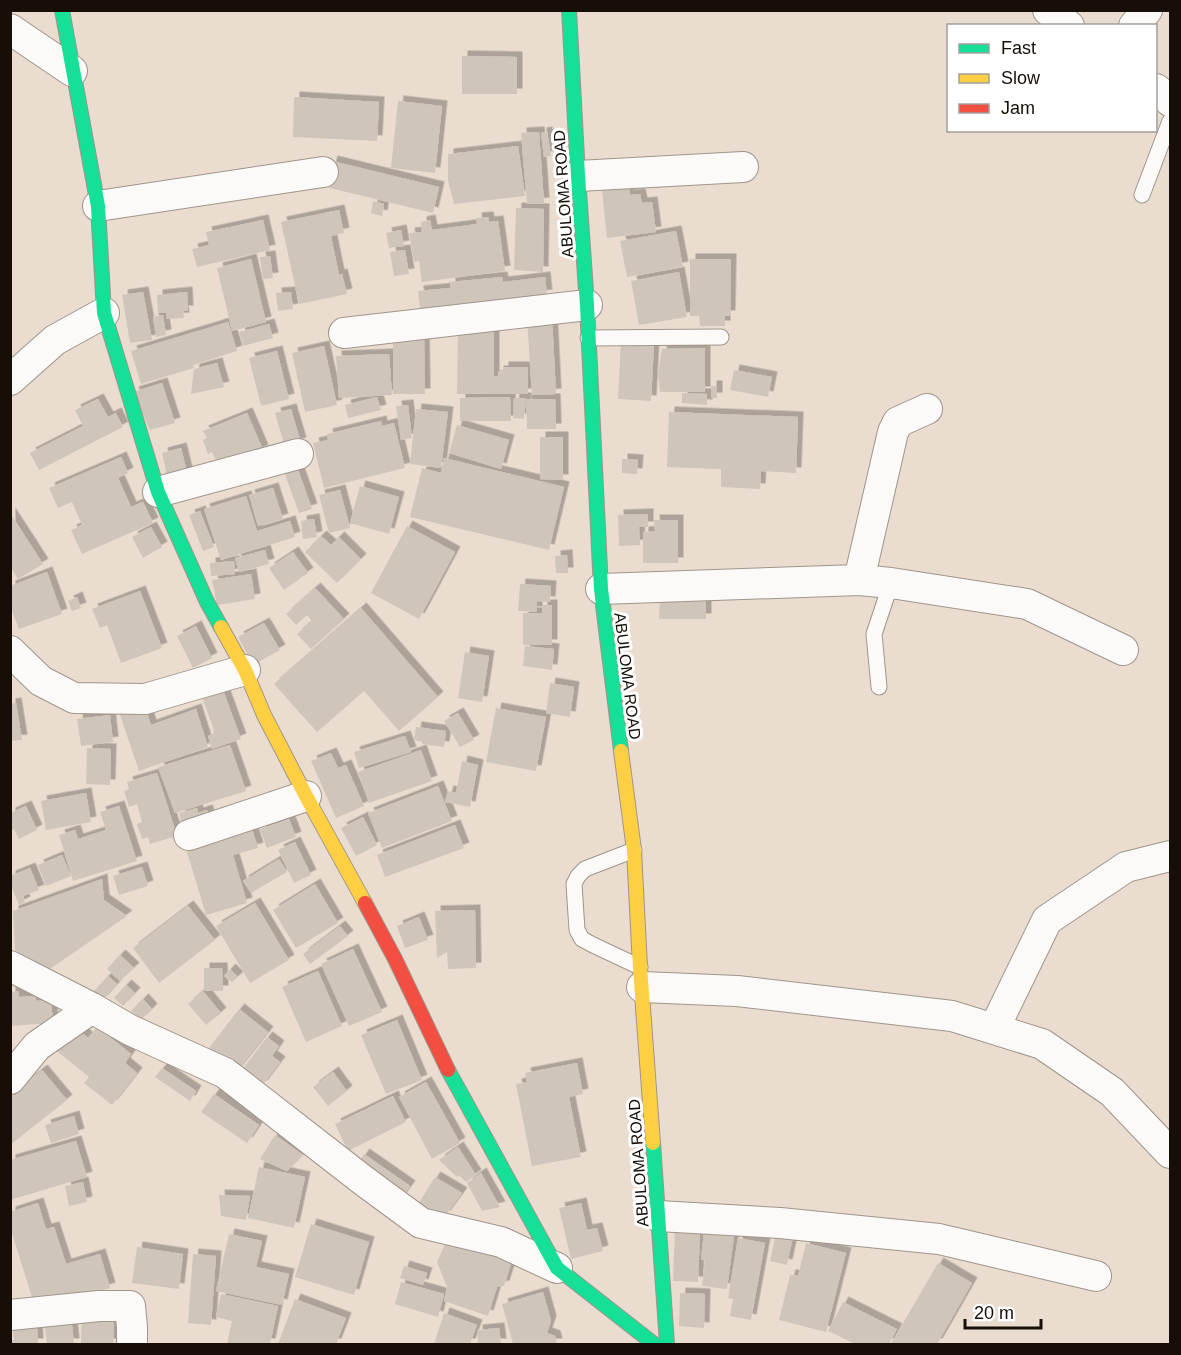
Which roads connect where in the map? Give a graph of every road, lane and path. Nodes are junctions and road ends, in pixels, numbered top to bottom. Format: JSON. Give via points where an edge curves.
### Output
{"nodes":[{"id":1,"x":62,"y":10,"type":"edge"},
{"id":2,"x":569,"y":10,"type":"edge"},
{"id":3,"x":1048,"y":10,"type":"edge"},
{"id":4,"x":1147,"y":10,"type":"edge"},
{"id":5,"x":1066,"y":24,"type":"edge"},
{"id":6,"x":1136,"y":24,"type":"edge"},
{"id":7,"x":10,"y":29,"type":"edge"},
{"id":8,"x":72,"y":71,"type":"junction"},
{"id":9,"x":1157,"y":90,"type":"edge"},
{"id":10,"x":1170,"y":100,"type":"edge"},
{"id":11,"x":1170,"y":121,"type":"edge"},
{"id":12,"x":743,"y":166,"type":"dead end"},
{"id":13,"x":323,"y":172,"type":"dead end"},
{"id":14,"x":578,"y":176,"type":"junction"},
{"id":15,"x":1142,"y":195,"type":"dead end"},
{"id":16,"x":98,"y":206,"type":"junction"},
{"id":17,"x":587,"y":305,"type":"junction"},
{"id":18,"x":104,"y":314,"type":"junction"},
{"id":19,"x":344,"y":333,"type":"dead end"},
{"id":20,"x":721,"y":337,"type":"dead end"},
{"id":21,"x":588,"y":338,"type":"junction"},
{"id":22,"x":10,"y":380,"type":"edge"},
{"id":23,"x":927,"y":409,"type":"dead end"},
{"id":24,"x":298,"y":454,"type":"dead end"},
{"id":25,"x":158,"y":492,"type":"junction"},
{"id":26,"x":859,"y":580,"type":"junction"},
{"id":27,"x":891,"y":583,"type":"junction"},
{"id":28,"x":601,"y":589,"type":"junction"},
{"id":29,"x":1123,"y":650,"type":"dead end"},
{"id":30,"x":10,"y":651,"type":"edge"},
{"id":31,"x":244,"y":670,"type":"junction"},
{"id":32,"x":879,"y":687,"type":"dead end"},
{"id":33,"x":306,"y":796,"type":"junction"},
{"id":34,"x":189,"y":835,"type":"dead end"},
{"id":35,"x":634,"y":850,"type":"junction"},
{"id":36,"x":1170,"y":856,"type":"edge"},
{"id":37,"x":10,"y":966,"type":"edge"},
{"id":38,"x":641,"y":977,"type":"junction"},
{"id":39,"x":92,"y":1008,"type":"junction"},
{"id":40,"x":994,"y":1029,"type":"junction"},
{"id":41,"x":10,"y":1079,"type":"edge"},
{"id":42,"x":1170,"y":1153,"type":"edge"},
{"id":43,"x":658,"y":1216,"type":"junction"},
{"id":44,"x":557,"y":1268,"type":"junction"},
{"id":45,"x":1096,"y":1276,"type":"dead end"},
{"id":46,"x":10,"y":1315,"type":"edge"},
{"id":47,"x":132,"y":1344,"type":"edge"},
{"id":48,"x":654,"y":1344,"type":"edge"},
{"id":49,"x":667,"y":1344,"type":"edge"}],
"edges":[{"from":1,"to":8,"type":"street"},
{"from":2,"to":14,"type":"street","name":"ABULOMA ROAD"},
{"from":3,"to":5,"type":"street"},
{"from":4,"to":6,"type":"street"},
{"from":7,"to":8,"type":"street"},
{"from":8,"to":16,"type":"street"},
{"from":9,"to":10,"type":"street"},
{"from":11,"to":15,"type":"lane"},
{"from":12,"to":14,"type":"street"},
{"from":13,"to":16,"type":"street"},
{"from":14,"to":17,"type":"street","name":"ABULOMA ROAD"},
{"from":16,"to":18,"type":"street"},
{"from":17,"to":19,"type":"street"},
{"from":17,"to":21,"type":"street","name":"ABULOMA ROAD"},
{"from":18,"to":22,"type":"street","via":[[55,340]]},
{"from":18,"to":25,"type":"street"},
{"from":20,"to":21,"type":"lane"},
{"from":21,"to":28,"type":"street","name":"ABULOMA ROAD"},
{"from":23,"to":26,"type":"street","via":[[898,422],[893,432]]},
{"from":24,"to":25,"type":"street"},
{"from":25,"to":31,"type":"street","via":[[207,602]]},
{"from":26,"to":27,"type":"street"},
{"from":26,"to":28,"type":"street"},
{"from":27,"to":29,"type":"street","via":[[1027,604]]},
{"from":27,"to":32,"type":"lane","via":[[874,634]]},
{"from":28,"to":35,"type":"street","name":"ABULOMA ROAD"},
{"from":30,"to":31,"type":"street","via":[[41,681],[74,698],[145,699]]},
{"from":31,"to":33,"type":"street"},
{"from":33,"to":34,"type":"street"},
{"from":33,"to":44,"type":"street","via":[[395,958],[447,1068]]},
{"from":35,"to":38,"type":"street","name":"ABULOMA ROAD"},
{"from":35,"to":38,"type":"lane","via":[[585,869],[574,884],[577,930],[582,939]]},
{"from":36,"to":40,"type":"street","via":[[1126,867],[1047,920]]},
{"from":37,"to":39,"type":"street"},
{"from":38,"to":40,"type":"street","via":[[952,1016]]},
{"from":38,"to":43,"type":"street","name":"ABULOMA ROAD"},
{"from":39,"to":41,"type":"street","via":[[37,1046]]},
{"from":39,"to":44,"type":"street","via":[[225,1073],[421,1223],[501,1242]]},
{"from":40,"to":42,"type":"street","via":[[1042,1044],[1112,1092]]},
{"from":43,"to":45,"type":"street","via":[[939,1239]]},
{"from":43,"to":49,"type":"street","name":"ABULOMA ROAD"},
{"from":44,"to":48,"type":"street"},
{"from":46,"to":47,"type":"street","via":[[130,1306]]}]}
